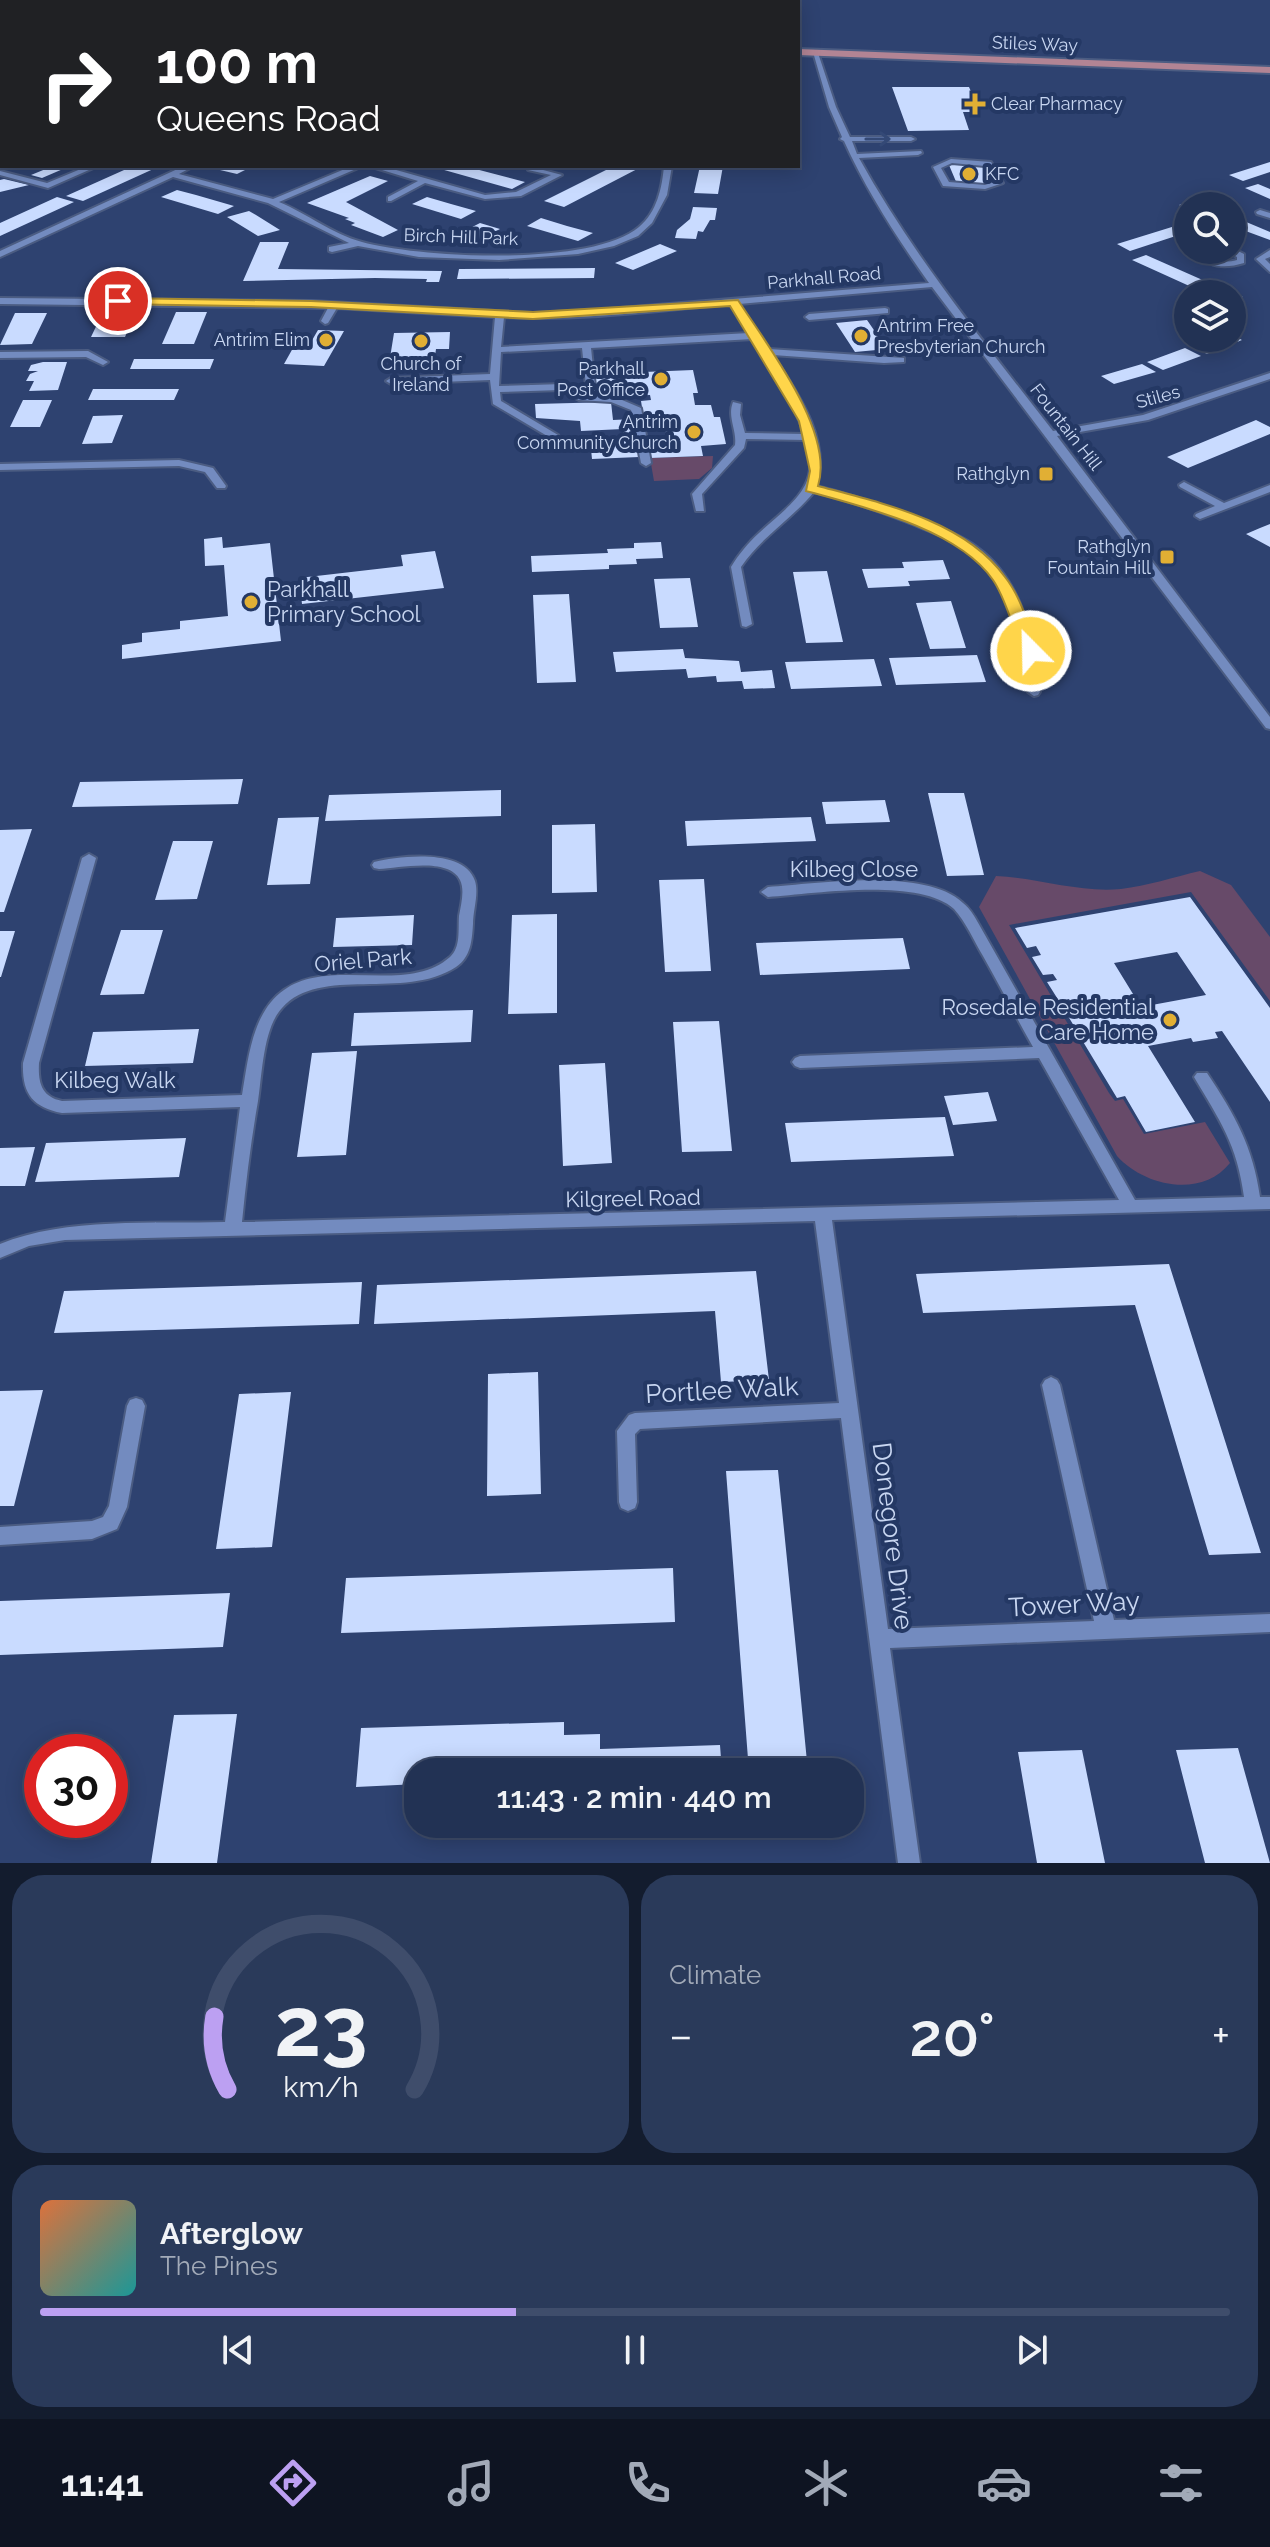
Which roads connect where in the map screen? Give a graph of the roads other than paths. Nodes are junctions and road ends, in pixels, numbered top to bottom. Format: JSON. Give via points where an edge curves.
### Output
{"nodes":[{"id":1,"x":800,"y":52,"type":"edge"},
{"id":2,"x":815,"y":53,"type":"junction"},
{"id":3,"x":1270,"y":70,"type":"edge"},
{"id":4,"x":844,"y":139,"type":"junction"},
{"id":5,"x":911,"y":139,"type":"dead end"},
{"id":6,"x":918,"y":153,"type":"dead end"},
{"id":7,"x":853,"y":156,"type":"junction"},
{"id":8,"x":89,"y":168,"type":"edge"},
{"id":9,"x":185,"y":168,"type":"edge"},
{"id":10,"x":354,"y":168,"type":"edge"},
{"id":11,"x":380,"y":168,"type":"edge"},
{"id":12,"x":531,"y":168,"type":"edge"},
{"id":13,"x":668,"y":168,"type":"edge"},
{"id":14,"x":0,"y":173,"type":"edge"},
{"id":15,"x":171,"y":174,"type":"junction"},
{"id":16,"x":423,"y":181,"type":"junction"},
{"id":17,"x":944,"y":182,"type":"joint"},
{"id":18,"x":391,"y":199,"type":"dead end"},
{"id":19,"x":272,"y":202,"type":"junction"},
{"id":20,"x":1260,"y":212,"type":"dead end"},
{"id":21,"x":1270,"y":216,"type":"edge"},
{"id":22,"x":359,"y":244,"type":"junction"},
{"id":23,"x":332,"y":249,"type":"dead end"},
{"id":24,"x":1270,"y":253,"type":"edge"},
{"id":25,"x":0,"y":254,"type":"edge"},
{"id":26,"x":1246,"y":258,"type":"edge"},
{"id":27,"x":1260,"y":260,"type":"junction"},
{"id":28,"x":1270,"y":269,"type":"edge"},
{"id":29,"x":931,"y":285,"type":"junction"},
{"id":30,"x":831,"y":294,"type":"junction"},
{"id":31,"x":0,"y":301,"type":"edge"},
{"id":32,"x":734,"y":303,"type":"junction"},
{"id":33,"x":334,"y":305,"type":"junction"},
{"id":34,"x":885,"y":311,"type":"dead end"},
{"id":35,"x":847,"y":314,"type":"junction"},
{"id":36,"x":500,"y":315,"type":"junction"},
{"id":37,"x":809,"y":317,"type":"dead end"},
{"id":38,"x":325,"y":321,"type":"dead end"},
{"id":39,"x":753,"y":336,"type":"junction"},
{"id":40,"x":586,"y":345,"type":"junction"},
{"id":41,"x":496,"y":350,"type":"junction"},
{"id":42,"x":764,"y":352,"type":"junction"},
{"id":43,"x":0,"y":355,"type":"edge"},
{"id":44,"x":901,"y":360,"type":"dead end"},
{"id":45,"x":103,"y":362,"type":"dead end"},
{"id":46,"x":1270,"y":376,"type":"edge"},
{"id":47,"x":494,"y":377,"type":"junction"},
{"id":48,"x":391,"y":381,"type":"dead end"},
{"id":49,"x":495,"y":389,"type":"junction"},
{"id":50,"x":592,"y":399,"type":"junction"},
{"id":51,"x":736,"y":404,"type":"dead end"},
{"id":52,"x":1050,"y":434,"type":"junction"},
{"id":53,"x":742,"y":436,"type":"junction"},
{"id":54,"x":554,"y":437,"type":"dead end"},
{"id":55,"x":810,"y":437,"type":"junction"},
{"id":56,"x":646,"y":463,"type":"dead end"},
{"id":57,"x":0,"y":467,"type":"edge"},
{"id":58,"x":1184,"y":485,"type":"dead end"},
{"id":59,"x":221,"y":486,"type":"dead end"},
{"id":60,"x":811,"y":488,"type":"junction"},
{"id":61,"x":1270,"y":488,"type":"edge"},
{"id":62,"x":1224,"y":507,"type":"junction"},
{"id":63,"x":700,"y":509,"type":"dead end"},
{"id":64,"x":1200,"y":516,"type":"dead end"},
{"id":65,"x":746,"y":624,"type":"dead end"},
{"id":66,"x":1034,"y":692,"type":"dead end"},
{"id":67,"x":1270,"y":725,"type":"edge"},
{"id":68,"x":89,"y":858,"type":"dead end"},
{"id":69,"x":379,"y":865,"type":"dead end"},
{"id":70,"x":768,"y":892,"type":"dead end"},
{"id":71,"x":1045,"y":1052,"type":"junction"},
{"id":72,"x":800,"y":1062,"type":"dead end"},
{"id":73,"x":1202,"y":1077,"type":"dead end"},
{"id":74,"x":250,"y":1101,"type":"junction"},
{"id":75,"x":1261,"y":1203,"type":"edge"},
{"id":76,"x":1131,"y":1207,"type":"junction"},
{"id":77,"x":823,"y":1216,"type":"junction"},
{"id":78,"x":233,"y":1227,"type":"junction"},
{"id":79,"x":0,"y":1251,"type":"edge"},
{"id":80,"x":1051,"y":1385,"type":"dead end"},
{"id":81,"x":136,"y":1406,"type":"dead end"},
{"id":82,"x":850,"y":1410,"type":"junction"},
{"id":83,"x":628,"y":1502,"type":"dead end"},
{"id":84,"x":0,"y":1536,"type":"edge"},
{"id":85,"x":1270,"y":1623,"type":"edge"},
{"id":86,"x":1106,"y":1628,"type":"junction"},
{"id":87,"x":880,"y":1639,"type":"junction"},
{"id":88,"x":909,"y":1863,"type":"edge"}],
"edges":[{"from":1,"to":2,"type":"main road","name":"Stiles Way"},
{"from":2,"to":3,"type":"main road","name":"Stiles Way"},
{"from":2,"to":4,"type":"street","name":"Fountain Hill"},
{"from":4,"to":5,"type":"street","one_way":true},
{"from":4,"to":7,"type":"street","name":"Fountain Hill"},
{"from":6,"to":7,"type":"street"},
{"from":7,"to":29,"type":"street","name":"Fountain Hill"},
{"from":8,"to":14,"type":"street","via":[[48,186]]},
{"from":9,"to":15,"type":"street"},
{"from":10,"to":19,"type":"street"},
{"from":11,"to":16,"type":"street"},
{"from":12,"to":16,"type":"street","via":[[558,175],[518,194],[494,197]]},
{"from":13,"to":22,"type":"street","name":"Birch Hill Park","via":[[662,199],[651,220],[636,234],[608,246],[555,254],[450,256]]},
{"from":15,"to":19,"type":"street","name":"Birch Hill Park"},
{"from":15,"to":25,"type":"street"},
{"from":16,"to":18,"type":"street"},
{"from":17,"to":17,"type":"street","via":[[972,187],[1000,182],[988,164],[970,161],[939,164]]},
{"from":19,"to":22,"type":"street","name":"Birch Hill Park"},
{"from":20,"to":21,"type":"street"},
{"from":22,"to":23,"type":"street"},
{"from":24,"to":27,"type":"street"},
{"from":26,"to":27,"type":"street"},
{"from":27,"to":28,"type":"street"},
{"from":29,"to":30,"type":"street","name":"Parkhall Road"},
{"from":29,"to":52,"type":"street","name":"Fountain Hill"},
{"from":30,"to":32,"type":"street","name":"Parkhall Road"},
{"from":30,"to":35,"type":"street"},
{"from":31,"to":33,"type":"street","name":"Parkhall Road"},
{"from":32,"to":36,"type":"street","name":"Parkhall Road"},
{"from":32,"to":39,"type":"street"},
{"from":33,"to":36,"type":"street","name":"Parkhall Road"},
{"from":33,"to":38,"type":"street"},
{"from":34,"to":35,"type":"street"},
{"from":35,"to":37,"type":"street"},
{"from":36,"to":41,"type":"street"},
{"from":39,"to":40,"type":"street"},
{"from":39,"to":42,"type":"street"},
{"from":40,"to":41,"type":"street"},
{"from":40,"to":50,"type":"street"},
{"from":41,"to":47,"type":"street"},
{"from":42,"to":44,"type":"street"},
{"from":42,"to":55,"type":"street","via":[[801,409]]},
{"from":43,"to":45,"type":"street","via":[[88,354]]},
{"from":46,"to":52,"type":"street","name":"Stiles","via":[[1157,415]]},
{"from":47,"to":48,"type":"street"},
{"from":47,"to":49,"type":"street"},
{"from":49,"to":50,"type":"street","via":[[563,387]]},
{"from":49,"to":54,"type":"street","via":[[500,406]]},
{"from":50,"to":56,"type":"street","via":[[612,399],[636,408]]},
{"from":51,"to":53,"type":"street","via":[[733,413]]},
{"from":52,"to":67,"type":"street","name":"Fountain Hill"},
{"from":53,"to":55,"type":"street"},
{"from":53,"to":63,"type":"street","via":[[740,446],[697,494]]},
{"from":55,"to":60,"type":"street","via":[[816,471]]},
{"from":57,"to":59,"type":"street","via":[[187,464],[212,472]]},
{"from":58,"to":62,"type":"street"},
{"from":60,"to":65,"type":"street","via":[[747,549],[736,567]]},
{"from":60,"to":66,"type":"street","via":[[864,503],[975,550],[1001,580],[1031,651]]},
{"from":61,"to":62,"type":"street"},
{"from":62,"to":64,"type":"street"},
{"from":68,"to":74,"type":"street","name":"Kilbeg Walk","via":[[31,1063],[36,1095],[48,1105],[62,1107]]},
{"from":69,"to":74,"type":"street","name":"Oriel Park","via":[[443,863],[463,872],[468,889],[461,954],[427,977],[329,982],[287,994],[265,1025]]},
{"from":70,"to":71,"type":"street","name":"Kilbeg Close","via":[[906,887],[949,899],[966,914]]},
{"from":71,"to":72,"type":"street"},
{"from":71,"to":76,"type":"street","name":"Kilbeg Close"},
{"from":73,"to":75,"type":"street","via":[[1236,1130]]},
{"from":74,"to":78,"type":"street","name":"Oriel Park"},
{"from":75,"to":76,"type":"street","name":"Kilgreel Road"},
{"from":76,"to":77,"type":"street","name":"Kilgreel Road"},
{"from":77,"to":78,"type":"street","name":"Kilgreel Road"},
{"from":77,"to":82,"type":"street","name":"Donegore Drive"},
{"from":78,"to":79,"type":"street","name":"Kilgreel Road","via":[[65,1233]]},
{"from":80,"to":86,"type":"street"},
{"from":81,"to":84,"type":"street","via":[[118,1507],[110,1523],[92,1530]]},
{"from":82,"to":83,"type":"street","name":"Portlee Walk","via":[[635,1421],[626,1431]]},
{"from":82,"to":87,"type":"street","name":"Donegore Drive"},
{"from":85,"to":86,"type":"street","name":"Tower Way"},
{"from":86,"to":87,"type":"street","name":"Tower Way"},
{"from":87,"to":88,"type":"street","name":"Donegore Drive"}]}
